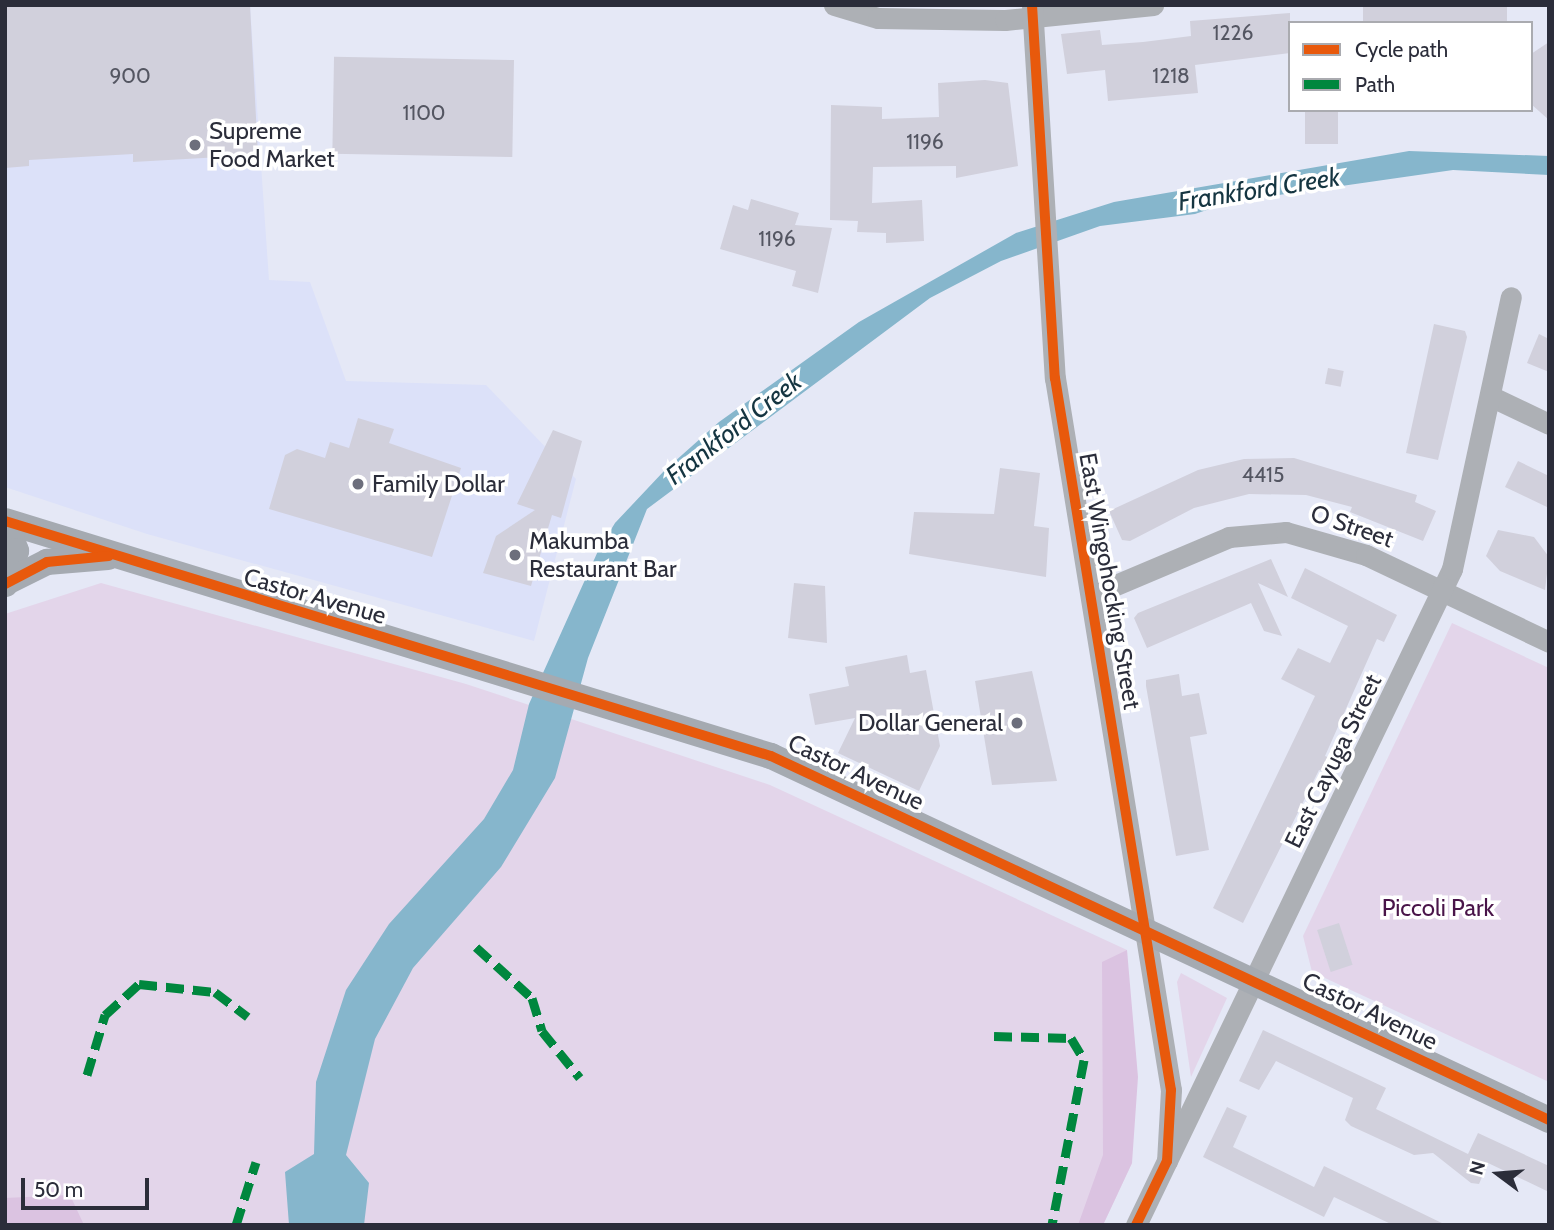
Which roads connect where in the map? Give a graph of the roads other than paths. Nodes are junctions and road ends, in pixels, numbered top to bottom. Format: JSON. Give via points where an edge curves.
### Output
{"nodes":[{"id":1,"x":834,"y":5,"type":"edge"},
{"id":2,"x":1153,"y":5,"type":"edge"},
{"id":3,"x":1032,"y":11,"type":"edge"},
{"id":4,"x":998,"y":12,"type":"edge"},
{"id":5,"x":1511,"y":297,"type":"dead end"},
{"id":6,"x":1490,"y":396,"type":"junction"},
{"id":7,"x":1549,"y":424,"type":"edge"},
{"id":8,"x":5,"y":521,"type":"edge"},
{"id":9,"x":110,"y":556,"type":"junction"},
{"id":10,"x":6,"y":583,"type":"edge"},
{"id":11,"x":1443,"y":591,"type":"junction"},
{"id":12,"x":1092,"y":595,"type":"junction"},
{"id":13,"x":1549,"y":642,"type":"edge"},
{"id":14,"x":1145,"y":928,"type":"junction"},
{"id":15,"x":1257,"y":981,"type":"junction"},
{"id":16,"x":1549,"y":1120,"type":"edge"},
{"id":17,"x":1167,"y":1161,"type":"junction"},
{"id":18,"x":1136,"y":1225,"type":"edge"}],
"edges":[{"from":1,"to":4,"type":"street","via":[[878,18]]},
{"from":2,"to":3,"type":"street"},
{"from":3,"to":4,"type":"street"},
{"from":3,"to":12,"type":"street","name":"East Wingohocking Street","via":[[1055,378]]},
{"from":5,"to":6,"type":"street","name":"East Cayuga Street"},
{"from":6,"to":7,"type":"street"},
{"from":6,"to":11,"type":"street","name":"East Cayuga Street"},
{"from":8,"to":9,"type":"main road","name":"Castor Avenue"},
{"from":8,"to":10,"type":"main road","via":[[16,551]]},
{"from":9,"to":10,"type":"main road","name":"Castor Avenue","via":[[47,562]]},
{"from":9,"to":14,"type":"main road","name":"Castor Avenue","via":[[771,756]]},
{"from":11,"to":12,"type":"street","name":"O Street","via":[[1334,542],[1256,530]]},
{"from":11,"to":13,"type":"street","name":"O Street"},
{"from":11,"to":15,"type":"street","name":"East Cayuga Street"},
{"from":12,"to":14,"type":"street","name":"East Wingohocking Street"},
{"from":14,"to":15,"type":"main road","name":"Castor Avenue"},
{"from":14,"to":17,"type":"street","name":"East Wingohocking Street","via":[[1171,1090]]},
{"from":15,"to":16,"type":"main road","name":"Castor Avenue"},
{"from":15,"to":17,"type":"street","name":"East Cayuga Street"},
{"from":17,"to":18,"type":"street","name":"East Cayuga Street"}]}
